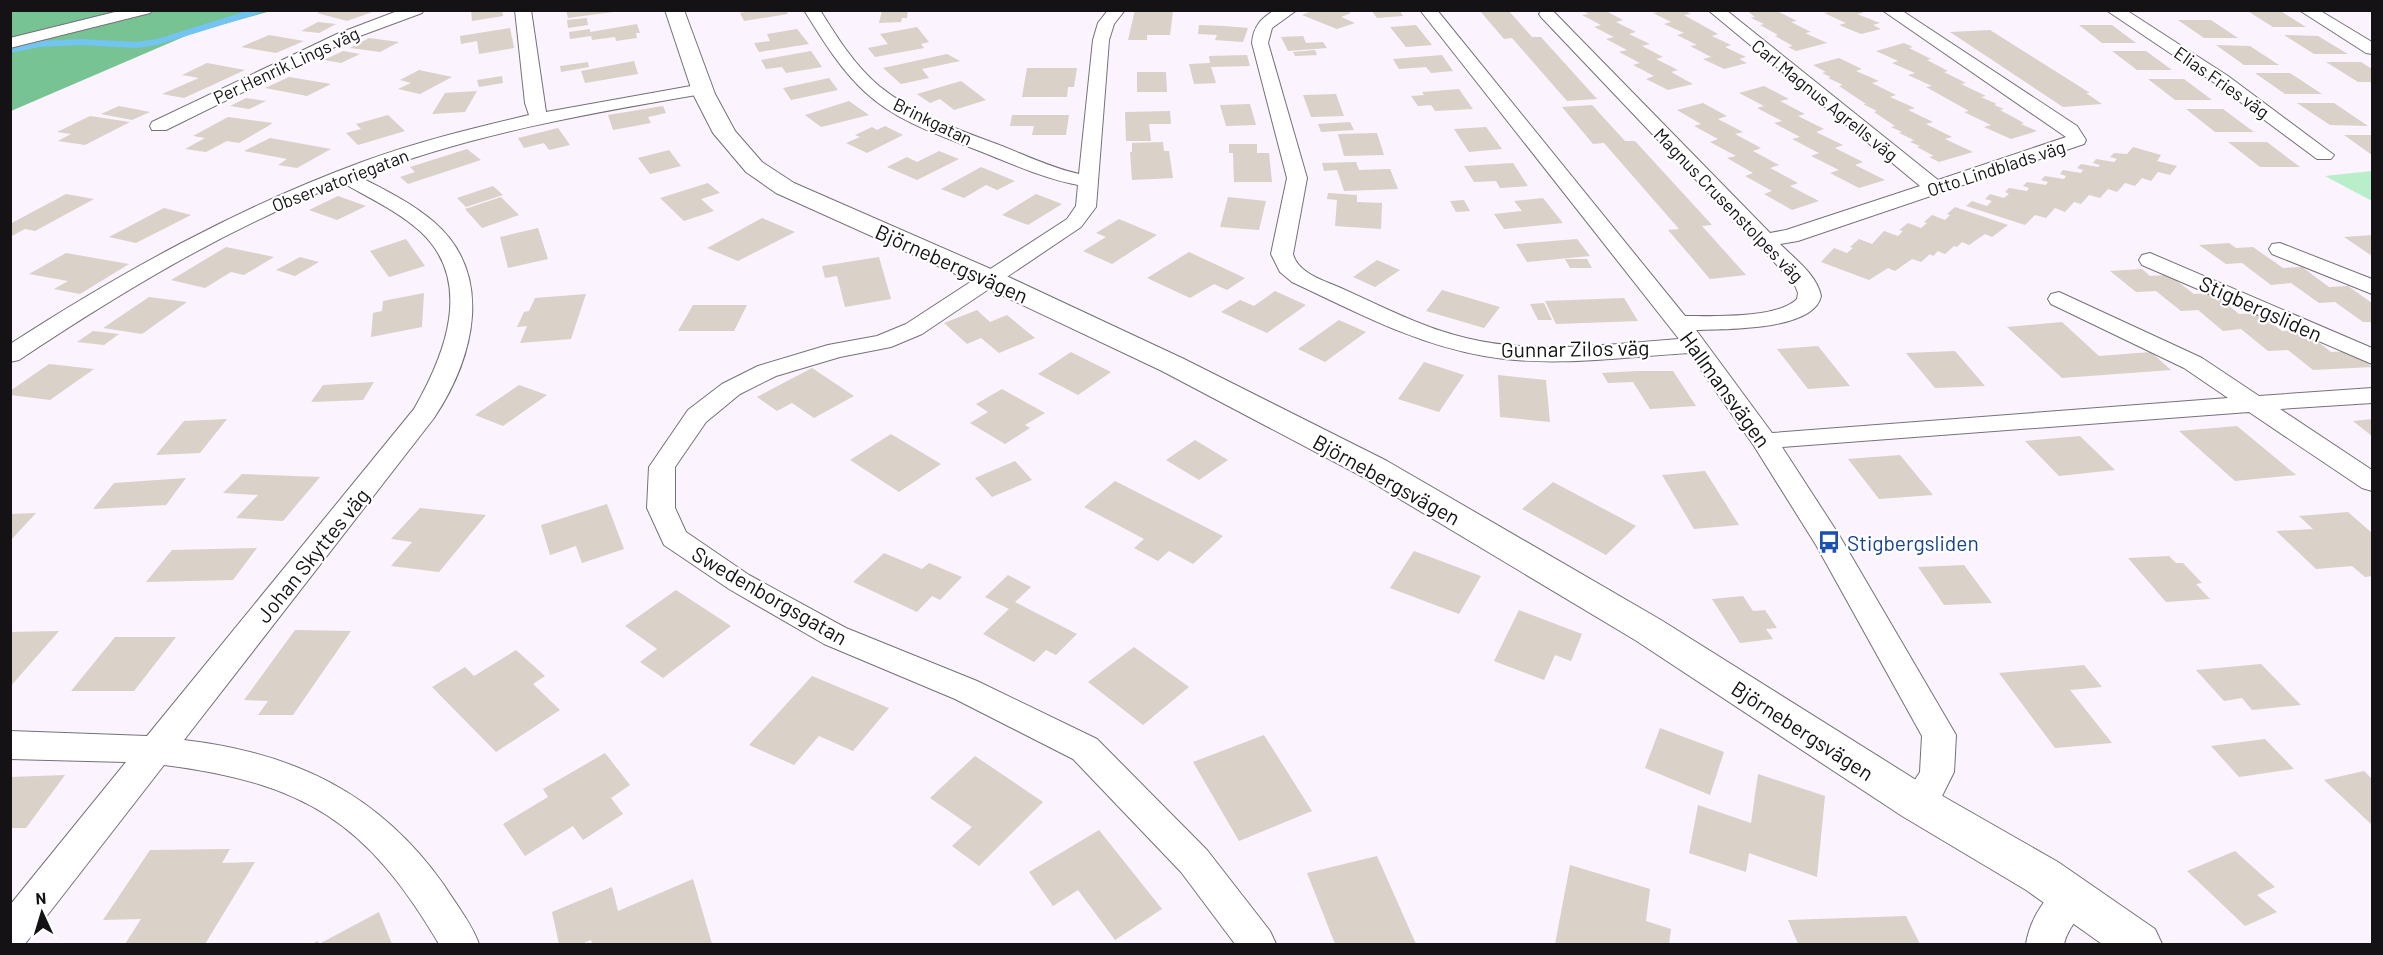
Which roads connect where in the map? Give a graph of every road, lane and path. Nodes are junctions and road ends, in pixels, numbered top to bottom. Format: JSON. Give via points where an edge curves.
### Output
{"nodes":[{"id":1,"x":144,"y":10,"type":"edge"},
{"id":2,"x":416,"y":10,"type":"edge"},
{"id":3,"x":523,"y":10,"type":"edge"},
{"id":4,"x":674,"y":10,"type":"edge"},
{"id":5,"x":812,"y":10,"type":"edge"},
{"id":6,"x":1117,"y":10,"type":"edge"},
{"id":7,"x":1289,"y":10,"type":"edge"},
{"id":8,"x":1428,"y":10,"type":"edge"},
{"id":9,"x":1716,"y":10,"type":"edge"},
{"id":10,"x":1890,"y":10,"type":"edge"},
{"id":11,"x":2307,"y":10,"type":"edge"},
{"id":12,"x":2119,"y":11,"type":"edge"},
{"id":13,"x":1547,"y":14,"type":"dead end"},
{"id":14,"x":10,"y":44,"type":"edge"},
{"id":15,"x":2373,"y":49,"type":"edge"},
{"id":16,"x":702,"y":89,"type":"junction"},
{"id":17,"x":539,"y":118,"type":"junction"},
{"id":18,"x":159,"y":126,"type":"dead end"},
{"id":19,"x":2324,"y":155,"type":"dead end"},
{"id":20,"x":344,"y":176,"type":"junction"},
{"id":21,"x":1089,"y":181,"type":"junction"},
{"id":22,"x":1935,"y":188,"type":"junction"},
{"id":23,"x":1765,"y":240,"type":"junction"},
{"id":24,"x":2280,"y":249,"type":"dead end"},
{"id":25,"x":2150,"y":260,"type":"dead end"},
{"id":26,"x":990,"y":279,"type":"junction"},
{"id":27,"x":2373,"y":287,"type":"edge"},
{"id":28,"x":2059,"y":299,"type":"dead end"},
{"id":29,"x":1678,"y":323,"type":"junction"},
{"id":30,"x":1696,"y":345,"type":"junction"},
{"id":31,"x":10,"y":355,"type":"edge"},
{"id":32,"x":2373,"y":357,"type":"edge"},
{"id":33,"x":2373,"y":394,"type":"edge"},
{"id":34,"x":2256,"y":404,"type":"junction"},
{"id":35,"x":1764,"y":442,"type":"junction"},
{"id":36,"x":2373,"y":482,"type":"edge"},
{"id":37,"x":10,"y":744,"type":"edge"},
{"id":38,"x":157,"y":750,"type":"junction"},
{"id":39,"x":1917,"y":803,"type":"junction"},
{"id":40,"x":2072,"y":897,"type":"junction"},
{"id":41,"x":10,"y":934,"type":"edge"},
{"id":42,"x":460,"y":945,"type":"edge"},
{"id":43,"x":1257,"y":945,"type":"edge"},
{"id":44,"x":2045,"y":945,"type":"edge"},
{"id":45,"x":2139,"y":945,"type":"edge"}],
"edges":[{"from":1,"to":14,"type":"street"},
{"from":2,"to":18,"type":"street","name":"Per Henrik Lings väg","via":[[334,40]]},
{"from":3,"to":17,"type":"street"},
{"from":4,"to":16,"type":"street","name":"Björnebergsvägen"},
{"from":5,"to":21,"type":"street","name":"Brinkgatan","via":[[858,75],[883,97],[950,132],[1055,174]]},
{"from":6,"to":21,"type":"street","name":"Swedenborgsgatan","via":[[1106,23],[1101,40]]},
{"from":7,"to":30,"type":"street","name":"Gunnar Zilos väg","via":[[1275,16],[1260,33],[1297,178],[1282,254],[1289,270],[1402,323],[1452,342],[1485,349],[1560,353]]},
{"from":8,"to":29,"type":"street","name":"Hallmansvägen"},
{"from":9,"to":22,"type":"street","name":"Carl Magnus Agrells väg"},
{"from":10,"to":22,"type":"street","name":"Otto Lindblads väg","via":[[2070,130],[2077,140]]},
{"from":11,"to":15,"type":"street"},
{"from":12,"to":19,"type":"street","name":"Elias Fries väg"},
{"from":13,"to":23,"type":"street","name":"Magnus Crusenstolpes väg"},
{"from":16,"to":17,"type":"street","name":"Observatoriegatan"},
{"from":16,"to":26,"type":"street","name":"Björnebergsvägen","via":[[736,148],[755,168],[785,188]]},
{"from":17,"to":20,"type":"street","name":"Observatoriegatan","via":[[426,147]]},
{"from":20,"to":31,"type":"street","name":"Observatoriegatan","via":[[260,210],[185,249]]},
{"from":20,"to":38,"type":"street","name":"Johan Skyttes väg","via":[[400,207],[430,229],[448,250],[463,296],[454,354],[425,412]]},
{"from":21,"to":26,"type":"street","name":"Swedenborgsgatan","via":[[1086,207],[1074,223]]},
{"from":22,"to":23,"type":"street","name":"Otto Lindblads väg","via":[[1790,236]]},
{"from":23,"to":29,"type":"street","name":"Magnus Crusenstolpes väg","via":[[1810,292],[1803,308],[1781,316]]},
{"from":24,"to":27,"type":"street"},
{"from":25,"to":32,"type":"street","name":"Stigbergsliden"},
{"from":26,"to":39,"type":"street","name":"Björnebergsvägen","via":[[1173,365],[1375,469],[1648,630]]},
{"from":26,"to":43,"type":"street","name":"Swedenborgsgatan","via":[[922,324],[893,338],[766,371],[730,389],[697,416],[662,467],[661,508],[665,518],[674,538],[739,582],[835,636],[966,690],[1085,749],[1194,861]]},
{"from":28,"to":34,"type":"street","via":[[2193,363]]},
{"from":29,"to":30,"type":"street","name":"Hallmansvägen"},
{"from":30,"to":35,"type":"street","name":"Hallmansvägen"},
{"from":33,"to":34,"type":"street"},
{"from":34,"to":35,"type":"street"},
{"from":34,"to":36,"type":"street"},
{"from":35,"to":39,"type":"street","name":"Hallmansvägen","via":[[1829,542],[1939,735],[1941,764],[1931,787]]},
{"from":37,"to":38,"type":"street"},
{"from":38,"to":41,"type":"street","name":"Johan Skyttes väg"},
{"from":38,"to":42,"type":"street","via":[[250,765],[302,783],[340,804],[380,835],[426,888]]},
{"from":39,"to":40,"type":"street","name":"Björnebergsvägen"},
{"from":40,"to":44,"type":"street","via":[[2055,916]]},
{"from":40,"to":45,"type":"street","name":"Björnebergsvägen"}]}
